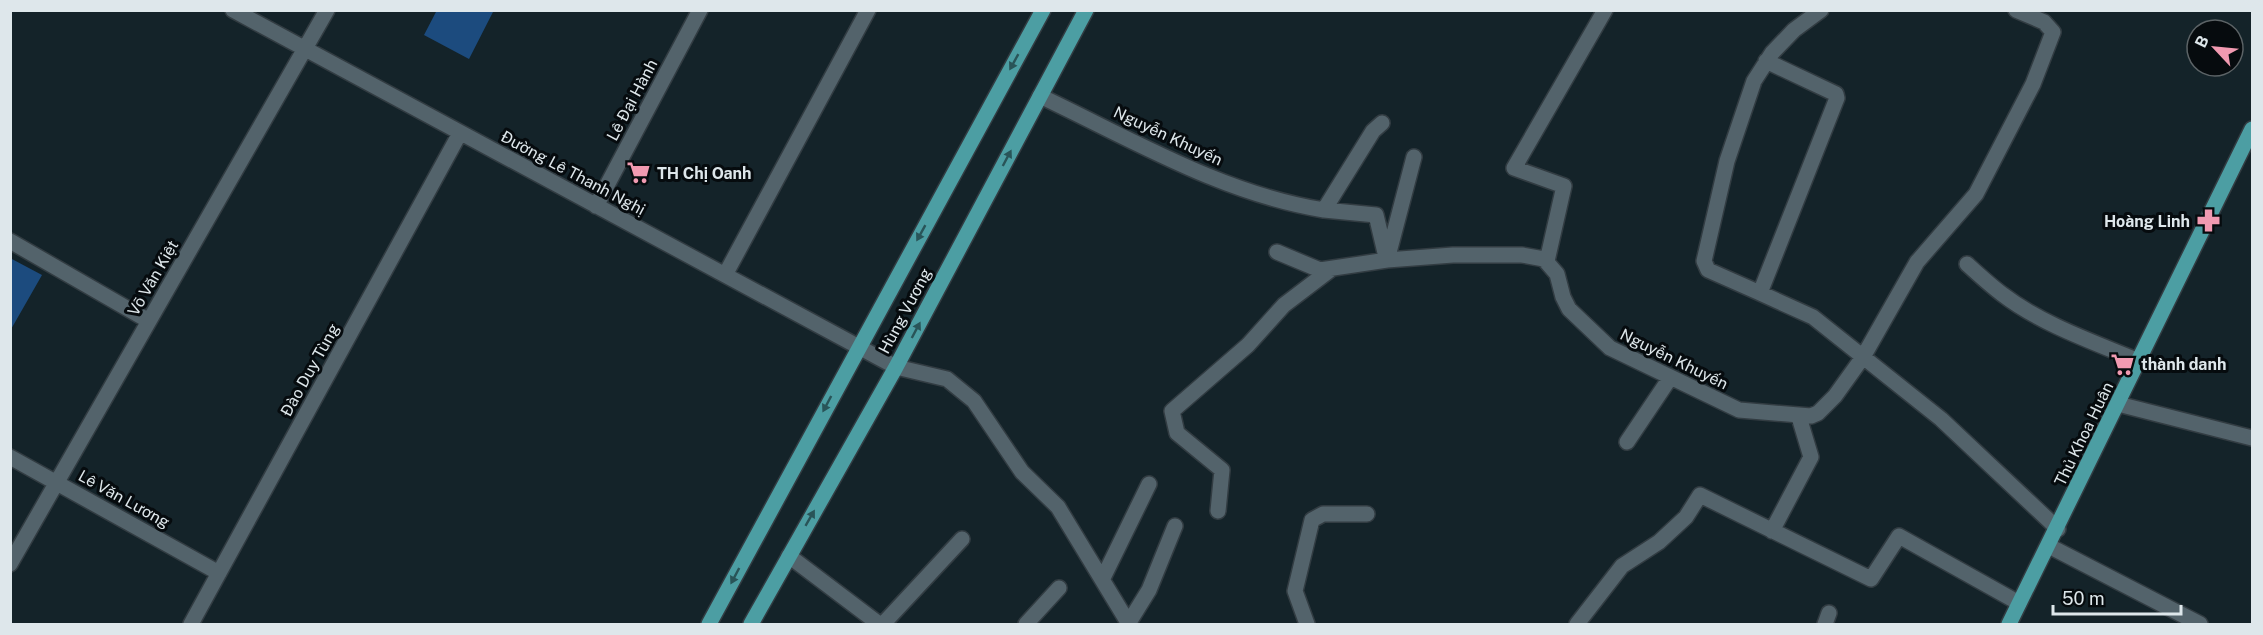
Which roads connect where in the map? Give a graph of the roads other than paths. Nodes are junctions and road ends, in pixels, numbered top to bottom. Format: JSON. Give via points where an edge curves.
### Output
{"nodes":[{"id":1,"x":233,"y":10,"type":"edge"},
{"id":2,"x":327,"y":10,"type":"edge"},
{"id":3,"x":700,"y":10,"type":"edge"},
{"id":4,"x":868,"y":10,"type":"edge"},
{"id":5,"x":1043,"y":10,"type":"edge"},
{"id":6,"x":1086,"y":10,"type":"edge"},
{"id":7,"x":1605,"y":10,"type":"edge"},
{"id":8,"x":1821,"y":10,"type":"edge"},
{"id":9,"x":2016,"y":10,"type":"edge"},
{"id":10,"x":305,"y":49,"type":"junction"},
{"id":11,"x":1766,"y":61,"type":"junction"},
{"id":12,"x":1040,"y":96,"type":"junction"},
{"id":13,"x":1382,"y":123,"type":"dead end"},
{"id":14,"x":2253,"y":129,"type":"edge"},
{"id":15,"x":460,"y":133,"type":"junction"},
{"id":16,"x":1414,"y":157,"type":"dead end"},
{"id":17,"x":597,"y":206,"type":"junction"},
{"id":18,"x":1324,"y":210,"type":"junction"},
{"id":19,"x":10,"y":241,"type":"edge"},
{"id":20,"x":1277,"y":252,"type":"dead end"},
{"id":21,"x":1387,"y":260,"type":"junction"},
{"id":22,"x":1547,"y":261,"type":"junction"},
{"id":23,"x":1967,"y":264,"type":"dead end"},
{"id":24,"x":1330,"y":270,"type":"junction"},
{"id":25,"x":725,"y":275,"type":"junction"},
{"id":26,"x":1760,"y":293,"type":"junction"},
{"id":27,"x":149,"y":321,"type":"junction"},
{"id":28,"x":858,"y":347,"type":"junction"},
{"id":29,"x":1863,"y":357,"type":"junction"},
{"id":30,"x":2139,"y":361,"type":"junction"},
{"id":31,"x":896,"y":367,"type":"junction"},
{"id":32,"x":1670,"y":378,"type":"junction"},
{"id":33,"x":2118,"y":404,"type":"junction"},
{"id":34,"x":1799,"y":417,"type":"junction"},
{"id":35,"x":2253,"y":438,"type":"edge"},
{"id":36,"x":1627,"y":442,"type":"dead end"},
{"id":37,"x":10,"y":457,"type":"edge"},
{"id":38,"x":56,"y":482,"type":"junction"},
{"id":39,"x":1149,"y":484,"type":"dead end"},
{"id":40,"x":1218,"y":511,"type":"dead end"},
{"id":41,"x":1367,"y":514,"type":"dead end"},
{"id":42,"x":1175,"y":526,"type":"dead end"},
{"id":43,"x":2058,"y":529,"type":"junction"},
{"id":44,"x":1772,"y":531,"type":"junction"},
{"id":45,"x":962,"y":539,"type":"dead end"},
{"id":46,"x":2049,"y":546,"type":"junction"},
{"id":47,"x":789,"y":556,"type":"junction"},
{"id":48,"x":10,"y":564,"type":"edge"},
{"id":49,"x":219,"y":573,"type":"junction"},
{"id":50,"x":1103,"y":578,"type":"junction"},
{"id":51,"x":1059,"y":588,"type":"dead end"},
{"id":52,"x":2019,"y":603,"type":"junction"},
{"id":53,"x":191,"y":624,"type":"edge"},
{"id":54,"x":709,"y":624,"type":"edge"},
{"id":55,"x":751,"y":624,"type":"edge"},
{"id":56,"x":881,"y":624,"type":"edge"},
{"id":57,"x":1026,"y":624,"type":"edge"},
{"id":58,"x":1128,"y":624,"type":"edge"},
{"id":59,"x":1307,"y":624,"type":"edge"},
{"id":60,"x":1577,"y":624,"type":"edge"},
{"id":61,"x":2008,"y":624,"type":"edge"},
{"id":62,"x":2200,"y":624,"type":"edge"}],
"edges":[{"from":1,"to":10,"type":"street","name":"Đường Lê Thanh Nghị"},
{"from":2,"to":10,"type":"street","name":"Võ Văn Kiệt"},
{"from":3,"to":17,"type":"street","name":"Lê Đại Hành"},
{"from":4,"to":25,"type":"street"},
{"from":5,"to":28,"type":"main road","name":"Hùng Vương","one_way":true},
{"from":6,"to":12,"type":"main road","name":"Hùng Vương"},
{"from":7,"to":22,"type":"street","via":[[1515,168],[1564,186]]},
{"from":8,"to":11,"type":"street","via":[[1794,30]]},
{"from":9,"to":29,"type":"street","name":"Nguyễn Khuyến","via":[[2044,22],[2053,32],[2033,84],[1984,180],[1917,262]]},
{"from":10,"to":15,"type":"street","name":"Đường Lê Thanh Nghị"},
{"from":10,"to":27,"type":"street","name":"Võ Văn Kiệt"},
{"from":11,"to":26,"type":"street","via":[[1740,118],[1704,261],[1708,270]]},
{"from":11,"to":26,"type":"street","via":[[1836,94],[1837,98]]},
{"from":12,"to":18,"type":"street","name":"Nguyễn Khuyến","via":[[1216,179],[1284,204]]},
{"from":31,"to":12,"type":"main road","name":"Hùng Vương","one_way":true},
{"from":13,"to":18,"type":"street","via":[[1373,131]]},
{"from":14,"to":30,"type":"main road","name":"Thủ Khoa Huân"},
{"from":15,"to":17,"type":"street","name":"Đường Lê Thanh Nghị"},
{"from":15,"to":49,"type":"street","name":"Đào Duy Tùng"},
{"from":16,"to":21,"type":"street"},
{"from":17,"to":25,"type":"street","name":"Đường Lê Thanh Nghị"},
{"from":18,"to":21,"type":"street","name":"Nguyễn Khuyến","via":[[1376,215]]},
{"from":19,"to":27,"type":"street"},
{"from":20,"to":24,"type":"street","via":[[1320,270]]},
{"from":21,"to":22,"type":"street","via":[[1511,255]]},
{"from":21,"to":24,"type":"street"},
{"from":22,"to":32,"type":"street","name":"Nguyễn Khuyến","via":[[1557,274],[1569,309],[1597,338]]},
{"from":23,"to":30,"type":"street","via":[[2003,295],[2035,314]]},
{"from":24,"to":40,"type":"street","via":[[1284,305],[1248,345],[1172,411],[1176,433],[1222,470]]},
{"from":25,"to":28,"type":"street","name":"Đường Lê Thanh Nghị"},
{"from":26,"to":29,"type":"street","via":[[1813,317]]},
{"from":27,"to":38,"type":"street","name":"Võ Văn Kiệt"},
{"from":28,"to":31,"type":"street","name":"Đường Lê Thanh Nghị"},
{"from":28,"to":54,"type":"main road","name":"Hùng Vương","one_way":true},
{"from":29,"to":34,"type":"street","name":"Nguyễn Khuyến","via":[[1827,405],[1818,413]]},
{"from":29,"to":43,"type":"street","via":[[1941,419]]},
{"from":30,"to":33,"type":"main road","name":"Thủ Khoa Huân"},
{"from":47,"to":31,"type":"main road","name":"Hùng Vương","one_way":true},
{"from":31,"to":50,"type":"street","name":"Đường Lê Thanh Nghị","via":[[947,380],[974,401],[1022,472],[1059,507]]},
{"from":32,"to":34,"type":"street","name":"Nguyễn Khuyến","via":[[1739,410]]},
{"from":32,"to":36,"type":"street"},
{"from":33,"to":35,"type":"street"},
{"from":33,"to":43,"type":"main road","name":"Thủ Khoa Huân"},
{"from":34,"to":44,"type":"street","via":[[1811,457]]},
{"from":37,"to":38,"type":"street","name":"Lê Văn Lương"},
{"from":38,"to":48,"type":"street","name":"Võ Văn Kiệt"},
{"from":38,"to":49,"type":"street","name":"Lê Văn Lương"},
{"from":39,"to":50,"type":"street"},
{"from":41,"to":59,"type":"street","via":[[1323,514],[1312,520],[1295,591]]},
{"from":42,"to":58,"type":"street","via":[[1149,590]]},
{"from":43,"to":46,"type":"main road","name":"Thủ Khoa Huân"},
{"from":44,"to":52,"type":"street","via":[[1870,579],[1899,536]]},
{"from":44,"to":60,"type":"street","via":[[1700,495],[1686,517],[1659,542],[1622,566]]},
{"from":45,"to":56,"type":"street"},
{"from":46,"to":52,"type":"main road","name":"Thủ Khoa Huân"},
{"from":46,"to":62,"type":"street"},
{"from":47,"to":55,"type":"main road","name":"Hùng Vương"},
{"from":47,"to":56,"type":"street"},
{"from":49,"to":53,"type":"street","name":"Đào Duy Tùng"},
{"from":50,"to":58,"type":"street","name":"Đường Lê Thanh Nghị"},
{"from":51,"to":57,"type":"street"},
{"from":52,"to":61,"type":"main road","name":"Thủ Khoa Huân"}]}
